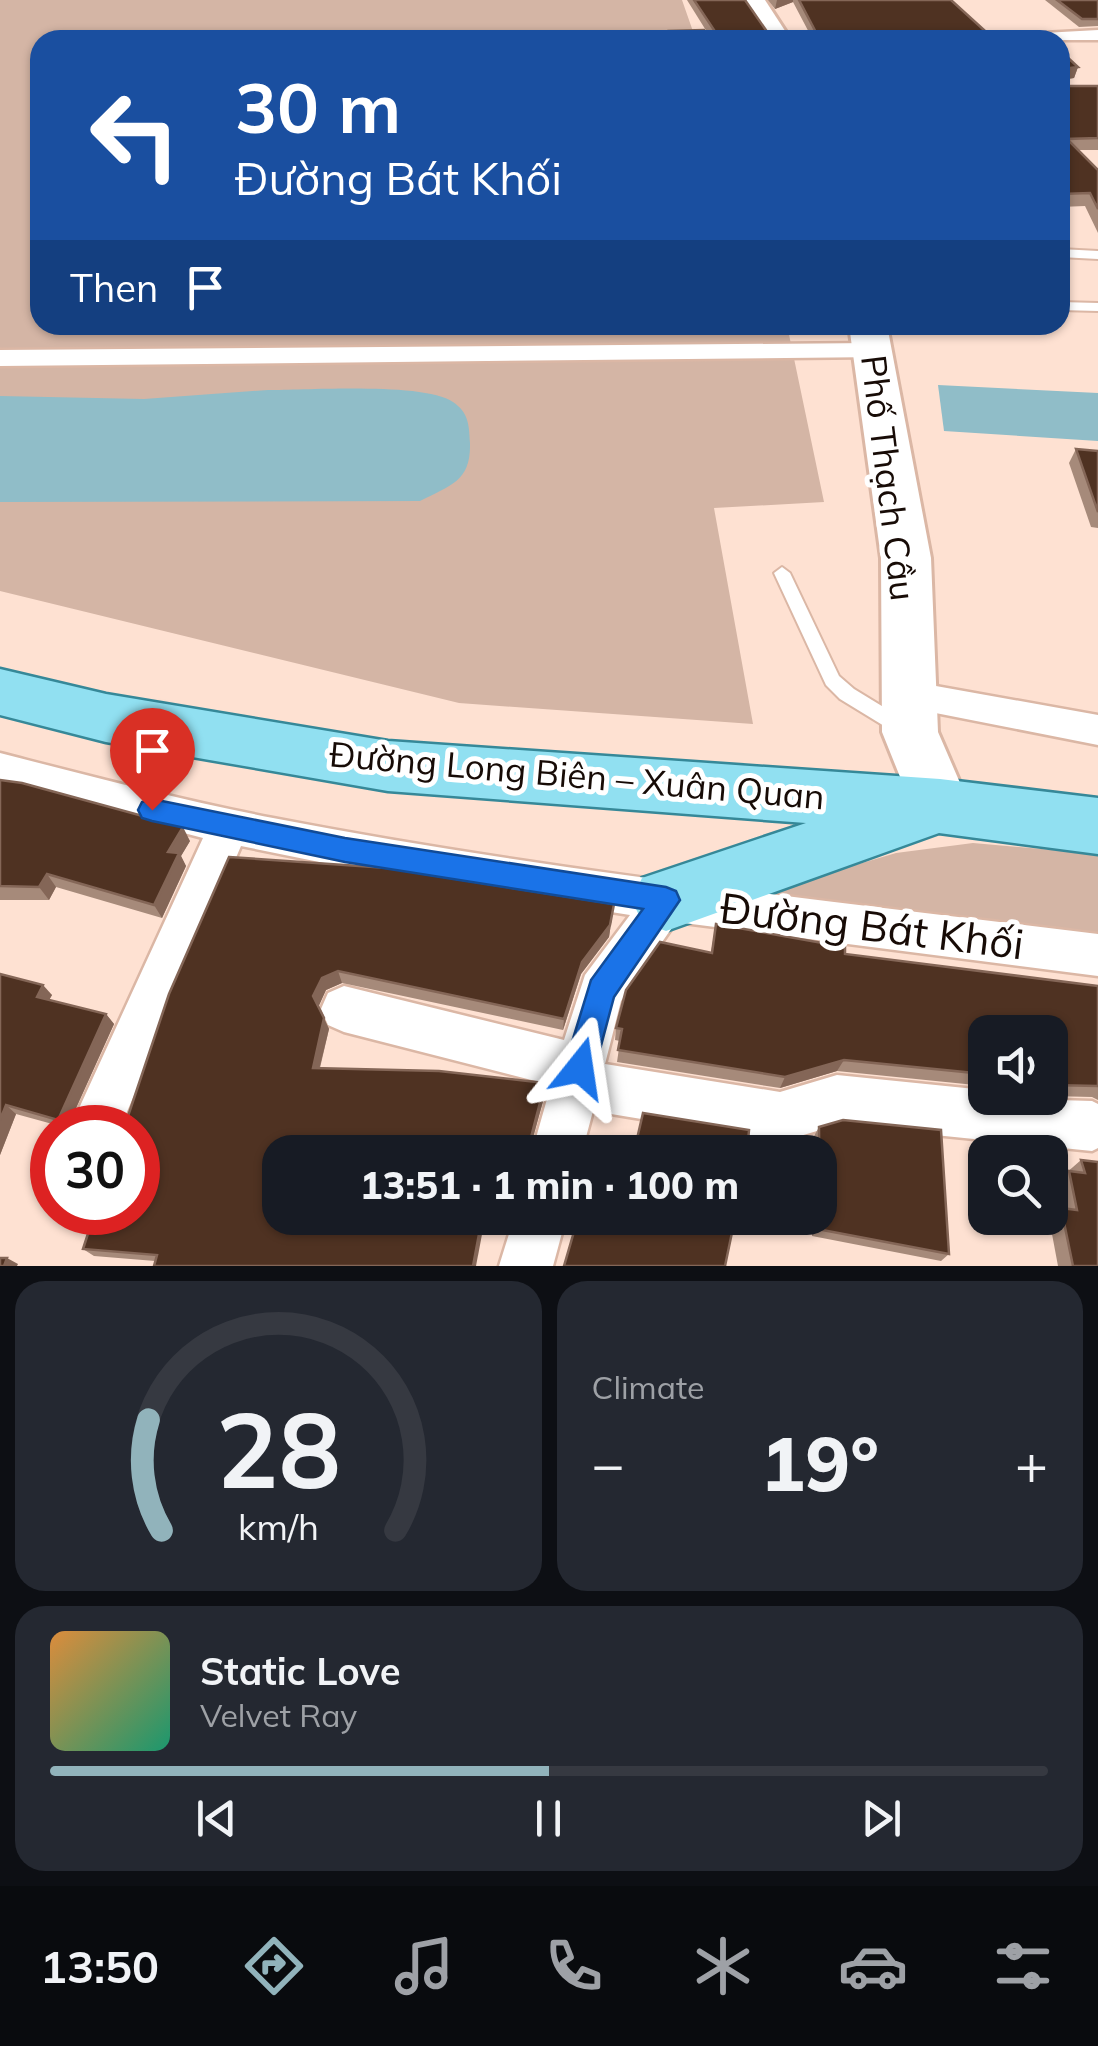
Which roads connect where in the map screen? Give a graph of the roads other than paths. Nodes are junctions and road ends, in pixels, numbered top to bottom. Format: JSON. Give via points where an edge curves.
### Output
{"nodes":[{"id":1,"x":753,"y":0,"type":"edge"},
{"id":2,"x":772,"y":30,"type":"edge"},
{"id":3,"x":1098,"y":35,"type":"edge"},
{"id":4,"x":1070,"y":36,"type":"edge"},
{"id":5,"x":1070,"y":254,"type":"edge"},
{"id":6,"x":1098,"y":255,"type":"edge"},
{"id":7,"x":1070,"y":307,"type":"edge"},
{"id":8,"x":1098,"y":308,"type":"edge"},
{"id":9,"x":870,"y":338,"type":"edge"},
{"id":10,"x":0,"y":358,"type":"edge"},
{"id":11,"x":782,"y":573,"type":"dead end"},
{"id":12,"x":0,"y":692,"type":"edge"},
{"id":13,"x":0,"y":710,"type":"edge"},
{"id":14,"x":909,"y":713,"type":"junction"},
{"id":15,"x":106,"y":718,"type":"junction"},
{"id":16,"x":1098,"y":730,"type":"edge"},
{"id":17,"x":0,"y":769,"type":"edge"},
{"id":18,"x":940,"y":806,"type":"junction"},
{"id":19,"x":1098,"y":826,"type":"edge"},
{"id":20,"x":228,"y":828,"type":"junction"},
{"id":21,"x":666,"y":900,"type":"junction"},
{"id":22,"x":1098,"y":955,"type":"edge"},
{"id":23,"x":344,"y":1009,"type":"dead end"},
{"id":24,"x":578,"y":1076,"type":"junction"},
{"id":25,"x":105,"y":1105,"type":"edge"},
{"id":26,"x":1092,"y":1126,"type":"dead end"},
{"id":27,"x":562,"y":1135,"type":"edge"},
{"id":28,"x":535,"y":1235,"type":"edge"},
{"id":29,"x":526,"y":1266,"type":"edge"}],
"edges":[{"from":1,"to":2,"type":"street"},
{"from":3,"to":4,"type":"street"},
{"from":5,"to":6,"type":"lane"},
{"from":7,"to":8,"type":"lane"},
{"from":9,"to":10,"type":"street"},
{"from":9,"to":14,"type":"street","name":"Phố Thạch Cầu","via":[[906,558]]},
{"from":11,"to":14,"type":"lane","via":[[832,680],[847,694]]},
{"from":12,"to":15,"type":"main road","name":"Đường Long Biên – Xuân Quan"},
{"from":13,"to":15,"type":"main road"},
{"from":14,"to":16,"type":"street"},
{"from":14,"to":18,"type":"street","name":"Phố Thạch Cầu"},
{"from":15,"to":18,"type":"main road","name":"Đường Long Biên – Xuân Quan","via":[[388,766]]},
{"from":17,"to":20,"type":"street","name":"Đường Bát Khối"},
{"from":18,"to":19,"type":"main road","name":"Đường Long Biên – Xuân Quan"},
{"from":18,"to":21,"type":"main road"},
{"from":20,"to":21,"type":"street","name":"Đường Bát Khối"},
{"from":20,"to":25,"type":"street"},
{"from":21,"to":22,"type":"street","name":"Đường Bát Khối"},
{"from":21,"to":24,"type":"street","via":[[601,990]]},
{"from":23,"to":24,"type":"street"},
{"from":24,"to":26,"type":"street","via":[[780,1117],[837,1100]]},
{"from":24,"to":27,"type":"street"},
{"from":28,"to":29,"type":"street"}]}
